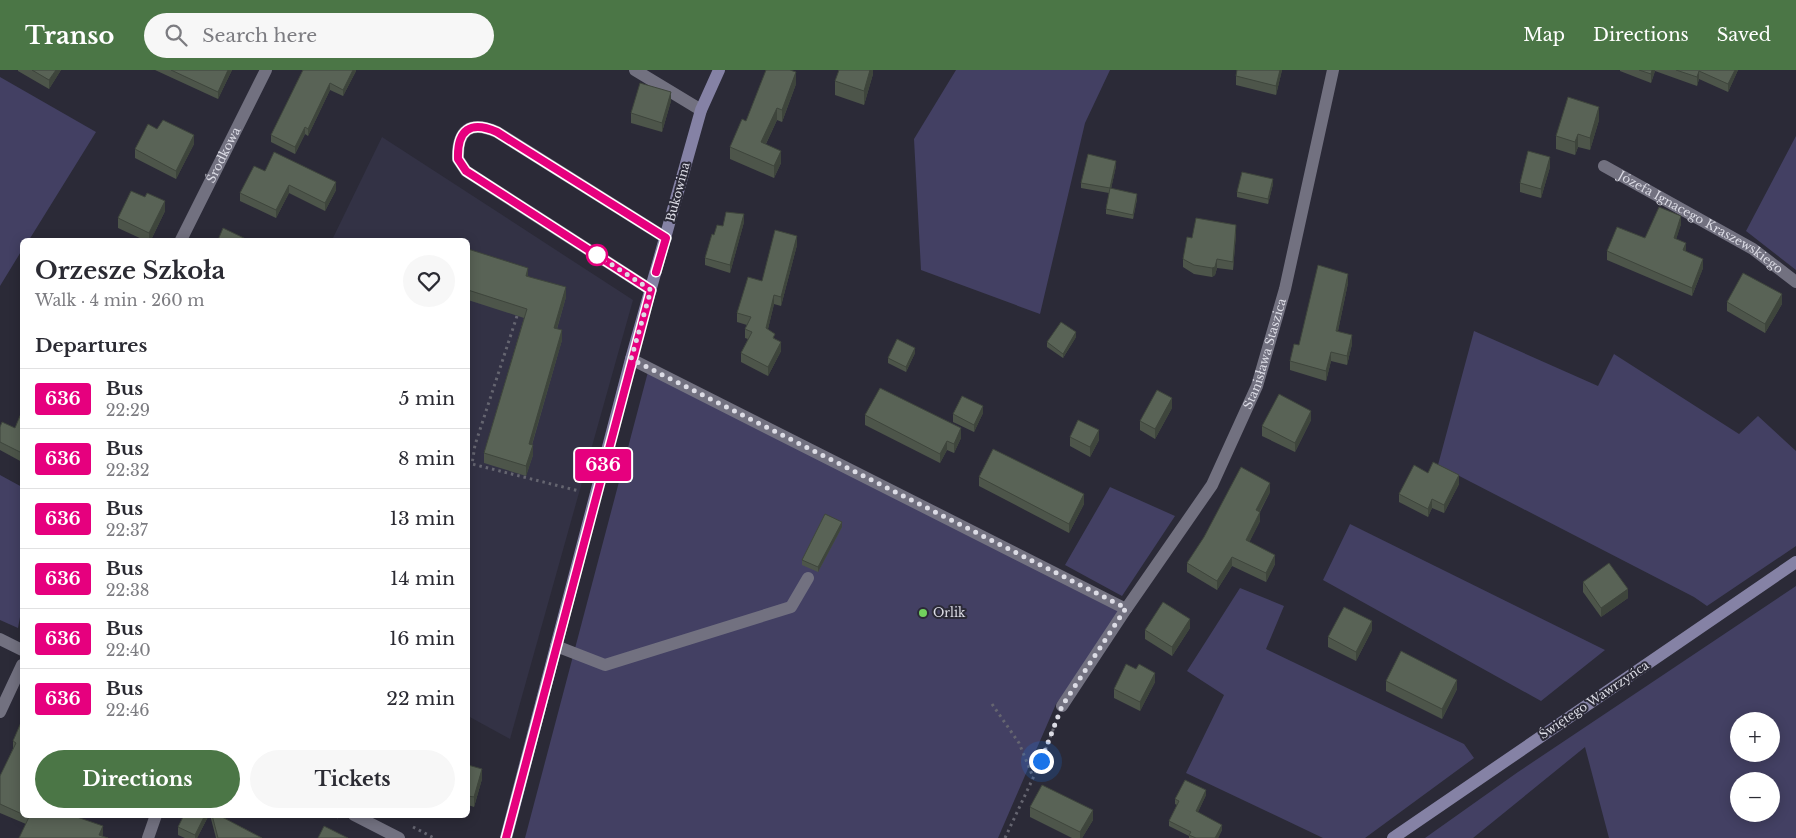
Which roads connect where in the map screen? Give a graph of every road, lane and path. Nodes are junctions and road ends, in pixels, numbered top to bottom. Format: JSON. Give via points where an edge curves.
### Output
{"nodes":[{"id":1,"x":266,"y":70,"type":"edge"},
{"id":2,"x":635,"y":70,"type":"edge"},
{"id":3,"x":720,"y":70,"type":"edge"},
{"id":4,"x":1333,"y":70,"type":"edge"},
{"id":5,"x":701,"y":110,"type":"junction"},
{"id":6,"x":1604,"y":166,"type":"dead end"},
{"id":7,"x":182,"y":238,"type":"edge"},
{"id":8,"x":666,"y":238,"type":"junction"},
{"id":9,"x":1796,"y":282,"type":"edge"},
{"id":10,"x":651,"y":290,"type":"junction"},
{"id":11,"x":517,"y":316,"type":"edge"},
{"id":12,"x":631,"y":359,"type":"junction"},
{"id":13,"x":580,"y":491,"type":"dead end"},
{"id":14,"x":1796,"y":562,"type":"edge"},
{"id":15,"x":808,"y":578,"type":"dead end"},
{"id":16,"x":1126,"y":608,"type":"junction"},
{"id":17,"x":0,"y":639,"type":"edge"},
{"id":18,"x":556,"y":646,"type":"junction"},
{"id":19,"x":20,"y":649,"type":"edge"},
{"id":20,"x":20,"y":669,"type":"edge"},
{"id":21,"x":992,"y":704,"type":"dead end"},
{"id":22,"x":1062,"y":706,"type":"joint"},
{"id":23,"x":0,"y":712,"type":"edge"},
{"id":24,"x":1033,"y":777,"type":"junction"},
{"id":25,"x":155,"y":818,"type":"edge"},
{"id":26,"x":360,"y":818,"type":"edge"},
{"id":27,"x":148,"y":838,"type":"edge"},
{"id":28,"x":399,"y":838,"type":"edge"},
{"id":29,"x":506,"y":838,"type":"edge"},
{"id":30,"x":1005,"y":838,"type":"edge"},
{"id":31,"x":1393,"y":838,"type":"edge"}],
"edges":[{"from":1,"to":7,"type":"street","name":"Środkowa"},
{"from":2,"to":5,"type":"street"},
{"from":3,"to":5,"type":"street","name":"Bukowina"},
{"from":4,"to":16,"type":"street","name":"Stanisława Staszica","via":[[1285,289],[1257,386],[1212,485]]},
{"from":5,"to":8,"type":"street","name":"Bukowina"},
{"from":6,"to":9,"type":"street","name":"Józefa Ignacego Kraszewskiego","via":[[1753,249]]},
{"from":8,"to":10,"type":"street","name":"Bukowina"},
{"from":8,"to":10,"type":"street","via":[[497,132],[485,127],[471,127],[459,140],[458,159],[466,171]]},
{"from":10,"to":12,"type":"street","name":"Bukowina"},
{"from":11,"to":13,"type":"path","via":[[475,445],[472,464]]},
{"from":12,"to":16,"type":"street"},
{"from":12,"to":18,"type":"street","name":"Bukowina"},
{"from":14,"to":31,"type":"street","name":"Świętego Wawrzyńca"},
{"from":15,"to":18,"type":"street","via":[[791,607],[605,666]]},
{"from":16,"to":22,"type":"street","name":"Stanisława Staszica"},
{"from":17,"to":19,"type":"street"},
{"from":18,"to":29,"type":"street","name":"Bukowina"},
{"from":20,"to":23,"type":"street"},
{"from":21,"to":24,"type":"path","via":[[1019,743]]},
{"from":22,"to":24,"type":"path"},
{"from":24,"to":30,"type":"path"},
{"from":25,"to":27,"type":"street"},
{"from":26,"to":28,"type":"street"}]}
